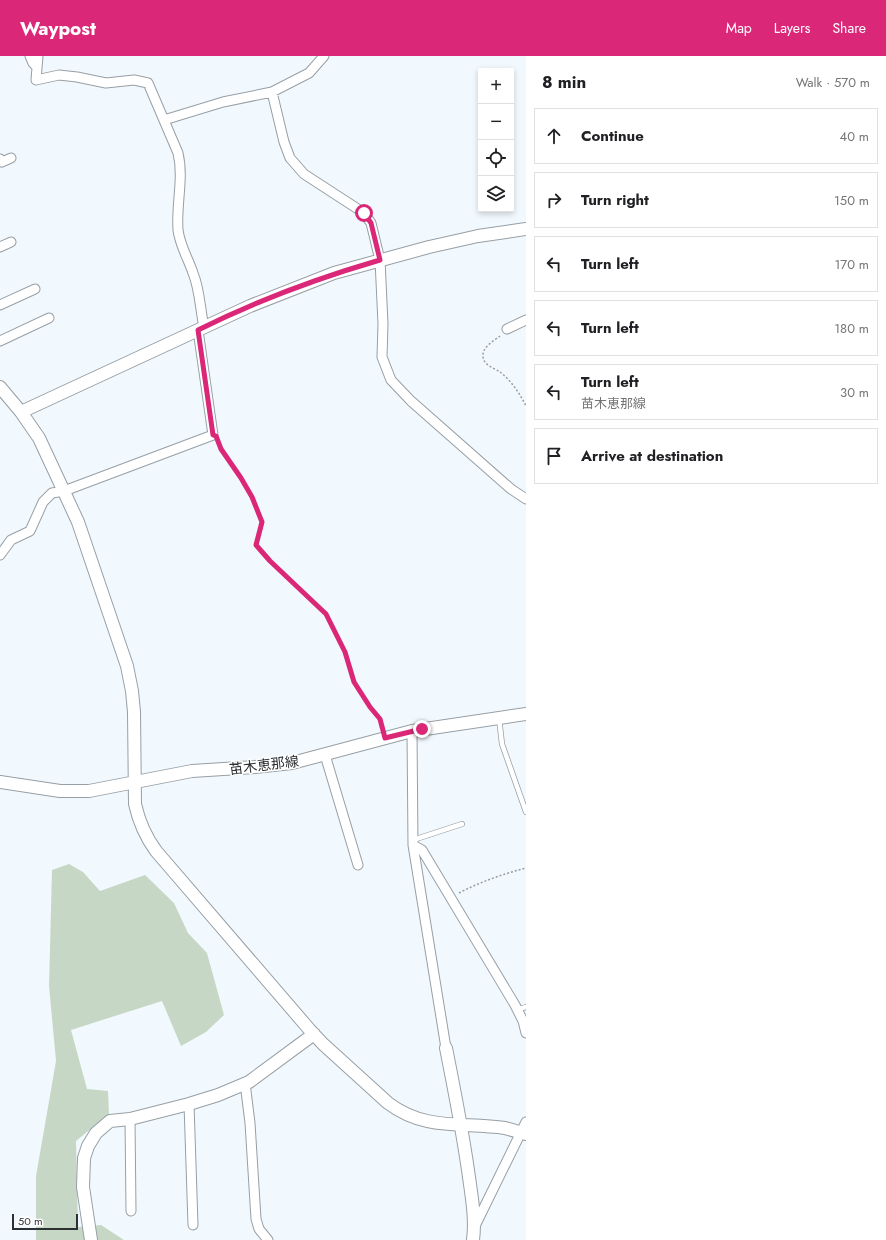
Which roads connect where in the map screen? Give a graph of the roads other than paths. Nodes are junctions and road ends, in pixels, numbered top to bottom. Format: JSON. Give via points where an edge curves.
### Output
{"nodes":[{"id":1,"x":30,"y":56,"type":"edge"},
{"id":2,"x":38,"y":56,"type":"edge"},
{"id":3,"x":324,"y":56,"type":"edge"},
{"id":4,"x":37,"y":67,"type":"junction"},
{"id":5,"x":272,"y":92,"type":"junction"},
{"id":6,"x":164,"y":120,"type":"junction"},
{"id":7,"x":10,"y":158,"type":"dead end"},
{"id":8,"x":0,"y":159,"type":"edge"},
{"id":9,"x":526,"y":229,"type":"edge"},
{"id":10,"x":11,"y":242,"type":"dead end"},
{"id":11,"x":0,"y":247,"type":"edge"},
{"id":12,"x":380,"y":260,"type":"junction"},
{"id":13,"x":34,"y":289,"type":"dead end"},
{"id":14,"x":0,"y":305,"type":"edge"},
{"id":15,"x":49,"y":318,"type":"dead end"},
{"id":16,"x":526,"y":320,"type":"edge"},
{"id":17,"x":201,"y":329,"type":"junction"},
{"id":18,"x":507,"y":329,"type":"road end"},
{"id":19,"x":0,"y":340,"type":"edge"},
{"id":20,"x":0,"y":387,"type":"edge"},
{"id":21,"x":21,"y":412,"type":"junction"},
{"id":22,"x":64,"y":491,"type":"junction"},
{"id":23,"x":526,"y":499,"type":"edge"},
{"id":24,"x":0,"y":555,"type":"edge"},
{"id":25,"x":526,"y":714,"type":"edge"},
{"id":26,"x":499,"y":718,"type":"junction"},
{"id":27,"x":412,"y":731,"type":"junction"},
{"id":28,"x":325,"y":755,"type":"junction"},
{"id":29,"x":0,"y":782,"type":"edge"},
{"id":30,"x":134,"y":783,"type":"junction"},
{"id":31,"x":526,"y":812,"type":"edge"},
{"id":32,"x":462,"y":824,"type":"dead end"},
{"id":33,"x":413,"y":842,"type":"junction"},
{"id":34,"x":358,"y":866,"type":"dead end"},
{"id":35,"x":521,"y":1008,"type":"edge"},
{"id":36,"x":526,"y":1033,"type":"edge"},
{"id":37,"x":314,"y":1034,"type":"junction"},
{"id":38,"x":446,"y":1048,"type":"joint"},
{"id":39,"x":245,"y":1083,"type":"junction"},
{"id":40,"x":189,"y":1104,"type":"junction"},
{"id":41,"x":130,"y":1118,"type":"junction"},
{"id":42,"x":461,"y":1125,"type":"junction"},
{"id":43,"x":525,"y":1129,"type":"edge"},
{"id":44,"x":131,"y":1212,"type":"dead end"},
{"id":45,"x":193,"y":1225,"type":"dead end"},
{"id":46,"x":475,"y":1226,"type":"junction"},
{"id":47,"x":91,"y":1240,"type":"edge"},
{"id":48,"x":268,"y":1240,"type":"edge"},
{"id":49,"x":473,"y":1240,"type":"edge"}],
"edges":[{"from":1,"to":4,"type":"street"},
{"from":2,"to":4,"type":"street"},
{"from":3,"to":5,"type":"street","via":[[309,73]]},
{"from":4,"to":6,"type":"street","via":[[36,80],[59,75],[106,83],[134,80],[148,83]]},
{"from":5,"to":6,"type":"street","via":[[223,102]]},
{"from":5,"to":12,"type":"street","via":[[290,158],[304,174],[364,213],[371,223]]},
{"from":6,"to":17,"type":"street","via":[[181,164],[178,230],[197,286]]},
{"from":7,"to":8,"type":"street","via":[[2,162]]},
{"from":9,"to":12,"type":"street","via":[[478,236]]},
{"from":10,"to":11,"type":"street"},
{"from":12,"to":17,"type":"street","via":[[294,288]]},
{"from":12,"to":23,"type":"street","via":[[382,357],[391,380],[411,401]]},
{"from":13,"to":14,"type":"street"},
{"from":15,"to":19,"type":"street"},
{"from":16,"to":18,"type":"street"},
{"from":17,"to":21,"type":"street"},
{"from":17,"to":22,"type":"street","via":[[213,435]]},
{"from":20,"to":21,"type":"street"},
{"from":21,"to":22,"type":"street","via":[[39,438]]},
{"from":22,"to":24,"type":"street","via":[[52,493],[43,502],[30,531],[11,540]]},
{"from":22,"to":30,"type":"street","via":[[78,522],[127,666],[133,705]]},
{"from":25,"to":26,"type":"street","name":"苗木恵那線"},
{"from":26,"to":27,"type":"street","name":"苗木恵那線"},
{"from":26,"to":31,"type":"lane","via":[[502,744]]},
{"from":27,"to":28,"type":"street","name":"苗木恵那線"},
{"from":27,"to":33,"type":"street"},
{"from":28,"to":30,"type":"street","name":"苗木恵那線","via":[[292,763],[192,771]]},
{"from":28,"to":34,"type":"street"},
{"from":29,"to":30,"type":"street","name":"苗木恵那線","via":[[68,792]]},
{"from":30,"to":37,"type":"street","via":[[138,817],[156,851]]},
{"from":32,"to":33,"type":"lane"},
{"from":33,"to":35,"type":"street","via":[[422,850]]},
{"from":33,"to":38,"type":"street"},
{"from":35,"to":36,"type":"street"},
{"from":37,"to":39,"type":"street"},
{"from":37,"to":42,"type":"street","via":[[400,1112],[424,1121]]},
{"from":38,"to":42,"type":"street"},
{"from":39,"to":40,"type":"street"},
{"from":39,"to":48,"type":"street","via":[[256,1218],[259,1228]]},
{"from":40,"to":41,"type":"street"},
{"from":40,"to":45,"type":"street"},
{"from":41,"to":44,"type":"street"},
{"from":41,"to":47,"type":"street","via":[[110,1121],[96,1133],[84,1158],[83,1187]]},
{"from":42,"to":43,"type":"street"},
{"from":42,"to":46,"type":"street"},
{"from":43,"to":46,"type":"street"},
{"from":46,"to":49,"type":"street"}]}
